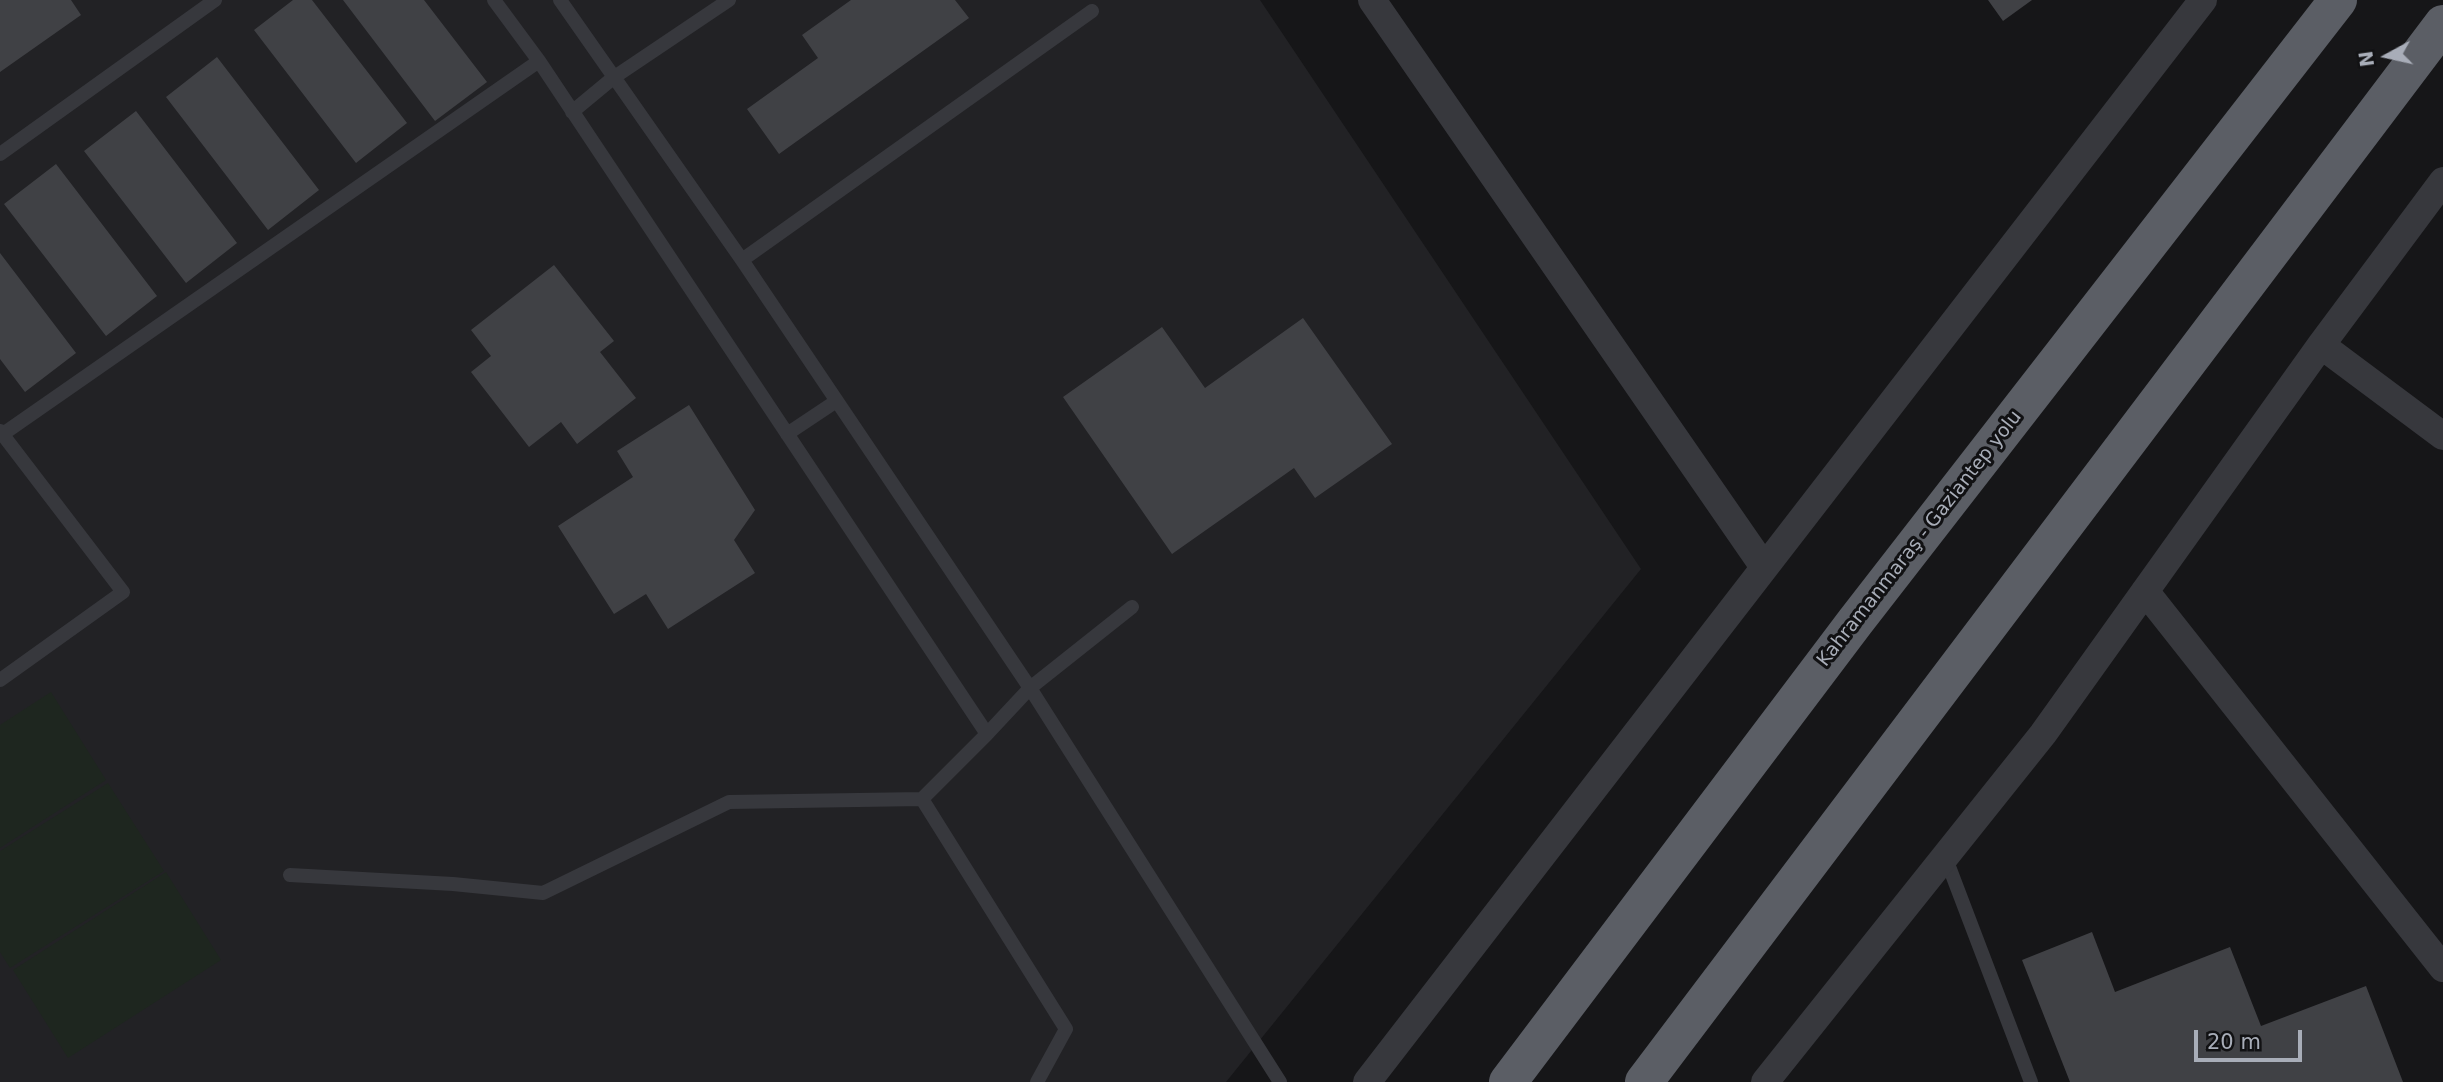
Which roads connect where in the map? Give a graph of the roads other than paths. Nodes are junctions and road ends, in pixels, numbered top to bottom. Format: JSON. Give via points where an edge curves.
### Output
{"nodes":[{"id":1,"x":215,"y":0,"type":"edge"},
{"id":2,"x":495,"y":0,"type":"edge"},
{"id":3,"x":559,"y":0,"type":"edge"},
{"id":4,"x":729,"y":0,"type":"edge"},
{"id":5,"x":1372,"y":0,"type":"edge"},
{"id":6,"x":2203,"y":0,"type":"edge"},
{"id":7,"x":2338,"y":0,"type":"edge"},
{"id":8,"x":1091,"y":11,"type":"dead end"},
{"id":9,"x":2443,"y":24,"type":"edge"},
{"id":10,"x":539,"y":61,"type":"junction"},
{"id":11,"x":613,"y":78,"type":"junction"},
{"id":12,"x":572,"y":112,"type":"junction"},
{"id":13,"x":0,"y":154,"type":"edge"},
{"id":14,"x":2443,"y":181,"type":"edge"},
{"id":15,"x":742,"y":260,"type":"junction"},
{"id":16,"x":2321,"y":345,"type":"junction"},
{"id":17,"x":835,"y":402,"type":"junction"},
{"id":18,"x":1,"y":433,"type":"edge"},
{"id":19,"x":787,"y":434,"type":"junction"},
{"id":20,"x":2443,"y":436,"type":"edge"},
{"id":21,"x":1764,"y":567,"type":"junction"},
{"id":22,"x":2146,"y":591,"type":"junction"},
{"id":23,"x":1132,"y":607,"type":"dead end"},
{"id":24,"x":0,"y":680,"type":"edge"},
{"id":25,"x":1030,"y":688,"type":"junction"},
{"id":26,"x":987,"y":734,"type":"junction"},
{"id":27,"x":922,"y":799,"type":"junction"},
{"id":28,"x":1945,"y":856,"type":"junction"},
{"id":29,"x":290,"y":875,"type":"dead end"},
{"id":30,"x":2443,"y":968,"type":"edge"},
{"id":31,"x":1037,"y":1082,"type":"edge"},
{"id":32,"x":1280,"y":1082,"type":"edge"},
{"id":33,"x":1367,"y":1082,"type":"edge"},
{"id":34,"x":1508,"y":1082,"type":"edge"},
{"id":35,"x":1644,"y":1082,"type":"edge"},
{"id":36,"x":1765,"y":1082,"type":"edge"},
{"id":37,"x":2031,"y":1082,"type":"edge"}],
"edges":[{"from":1,"to":13,"type":"lane"},
{"from":2,"to":10,"type":"lane"},
{"from":3,"to":11,"type":"lane"},
{"from":4,"to":11,"type":"lane"},
{"from":5,"to":21,"type":"street"},
{"from":6,"to":21,"type":"street"},
{"from":7,"to":34,"type":"highway","name":"Kahramanmaraş - Gaziantep yolu","via":[[1855,622]]},
{"from":8,"to":15,"type":"lane"},
{"from":9,"to":35,"type":"highway"},
{"from":10,"to":12,"type":"lane"},
{"from":10,"to":18,"type":"lane"},
{"from":11,"to":12,"type":"lane"},
{"from":11,"to":15,"type":"lane"},
{"from":12,"to":19,"type":"lane"},
{"from":14,"to":16,"type":"street"},
{"from":15,"to":17,"type":"lane"},
{"from":16,"to":20,"type":"street"},
{"from":16,"to":22,"type":"street"},
{"from":17,"to":19,"type":"lane"},
{"from":17,"to":25,"type":"lane"},
{"from":18,"to":24,"type":"lane","via":[[123,592]]},
{"from":19,"to":26,"type":"lane"},
{"from":21,"to":33,"type":"street"},
{"from":22,"to":28,"type":"street","via":[[2043,734]]},
{"from":22,"to":30,"type":"street"},
{"from":23,"to":25,"type":"lane"},
{"from":25,"to":26,"type":"lane"},
{"from":25,"to":32,"type":"lane"},
{"from":26,"to":27,"type":"lane"},
{"from":27,"to":29,"type":"lane","via":[[729,802],[543,893]]},
{"from":27,"to":31,"type":"lane","via":[[1066,1029]]},
{"from":28,"to":36,"type":"street"},
{"from":28,"to":37,"type":"lane"}]}
